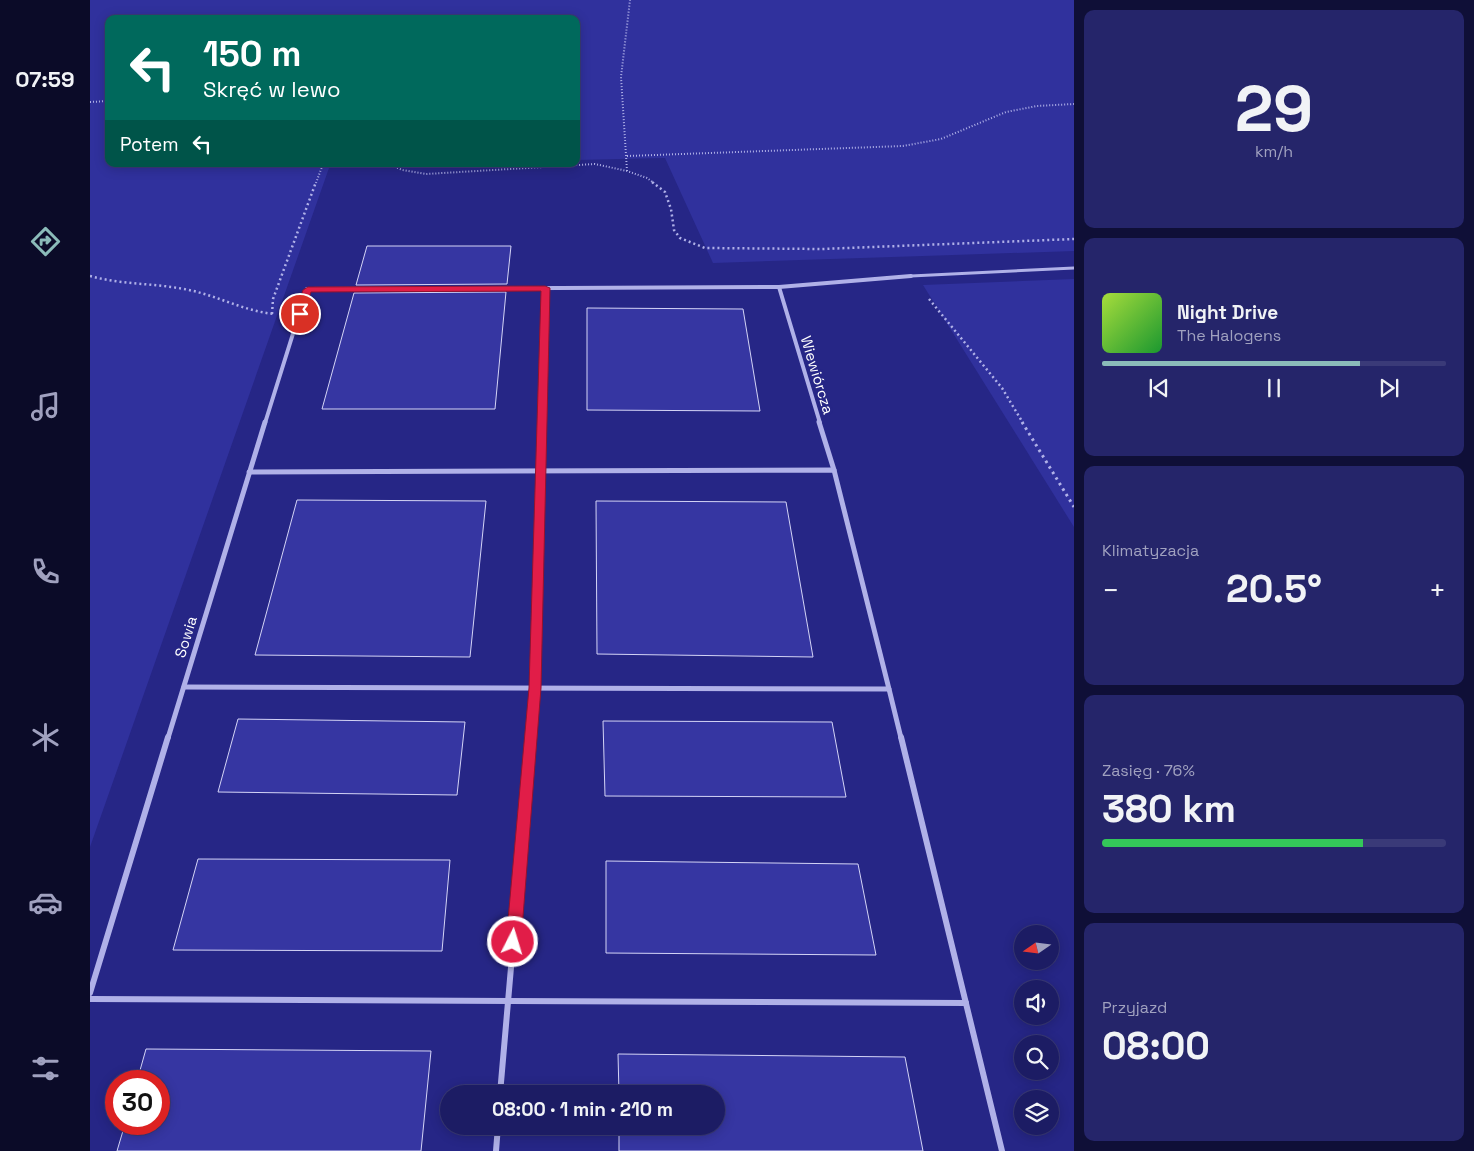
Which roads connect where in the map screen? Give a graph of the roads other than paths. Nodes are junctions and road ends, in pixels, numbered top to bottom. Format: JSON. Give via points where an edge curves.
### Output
{"nodes":[{"id":1,"x":1074,"y":268,"type":"edge"},
{"id":2,"x":911,"y":276,"type":"joint"},
{"id":3,"x":779,"y":287,"type":"junction"},
{"id":4,"x":545,"y":288,"type":"junction"},
{"id":5,"x":834,"y":470,"type":"junction"},
{"id":6,"x":249,"y":472,"type":"junction"},
{"id":7,"x":541,"y":472,"type":"junction"},
{"id":8,"x":184,"y":687,"type":"junction"},
{"id":9,"x":535,"y":688,"type":"junction"},
{"id":10,"x":889,"y":689,"type":"junction"},
{"id":11,"x":90,"y":993,"type":"edge"},
{"id":12,"x":90,"y":999,"type":"edge"},
{"id":13,"x":508,"y":1000,"type":"junction"},
{"id":14,"x":966,"y":1003,"type":"junction"},
{"id":15,"x":501,"y":1085,"type":"edge"},
{"id":16,"x":497,"y":1135,"type":"edge"},
{"id":17,"x":496,"y":1151,"type":"edge"},
{"id":18,"x":1002,"y":1151,"type":"edge"}],
"edges":[{"from":1,"to":2,"type":"lane"},
{"from":2,"to":3,"type":"street"},
{"from":3,"to":4,"type":"street"},
{"from":3,"to":5,"type":"street","name":"Wiewiórcza"},
{"from":4,"to":6,"type":"street","name":"Sowia","via":[[308,290]]},
{"from":4,"to":7,"type":"street"},
{"from":5,"to":7,"type":"street"},
{"from":5,"to":10,"type":"street","name":"Wiewiórcza"},
{"from":6,"to":7,"type":"street"},
{"from":6,"to":8,"type":"street","name":"Sowia"},
{"from":7,"to":9,"type":"street"},
{"from":8,"to":9,"type":"street"},
{"from":8,"to":11,"type":"street","name":"Sowia"},
{"from":9,"to":10,"type":"street"},
{"from":9,"to":13,"type":"street"},
{"from":10,"to":14,"type":"street","name":"Wiewiórcza"},
{"from":12,"to":13,"type":"street"},
{"from":13,"to":14,"type":"street"},
{"from":13,"to":15,"type":"street"},
{"from":14,"to":18,"type":"street","name":"Wiewiórcza"},
{"from":16,"to":17,"type":"street"}]}
